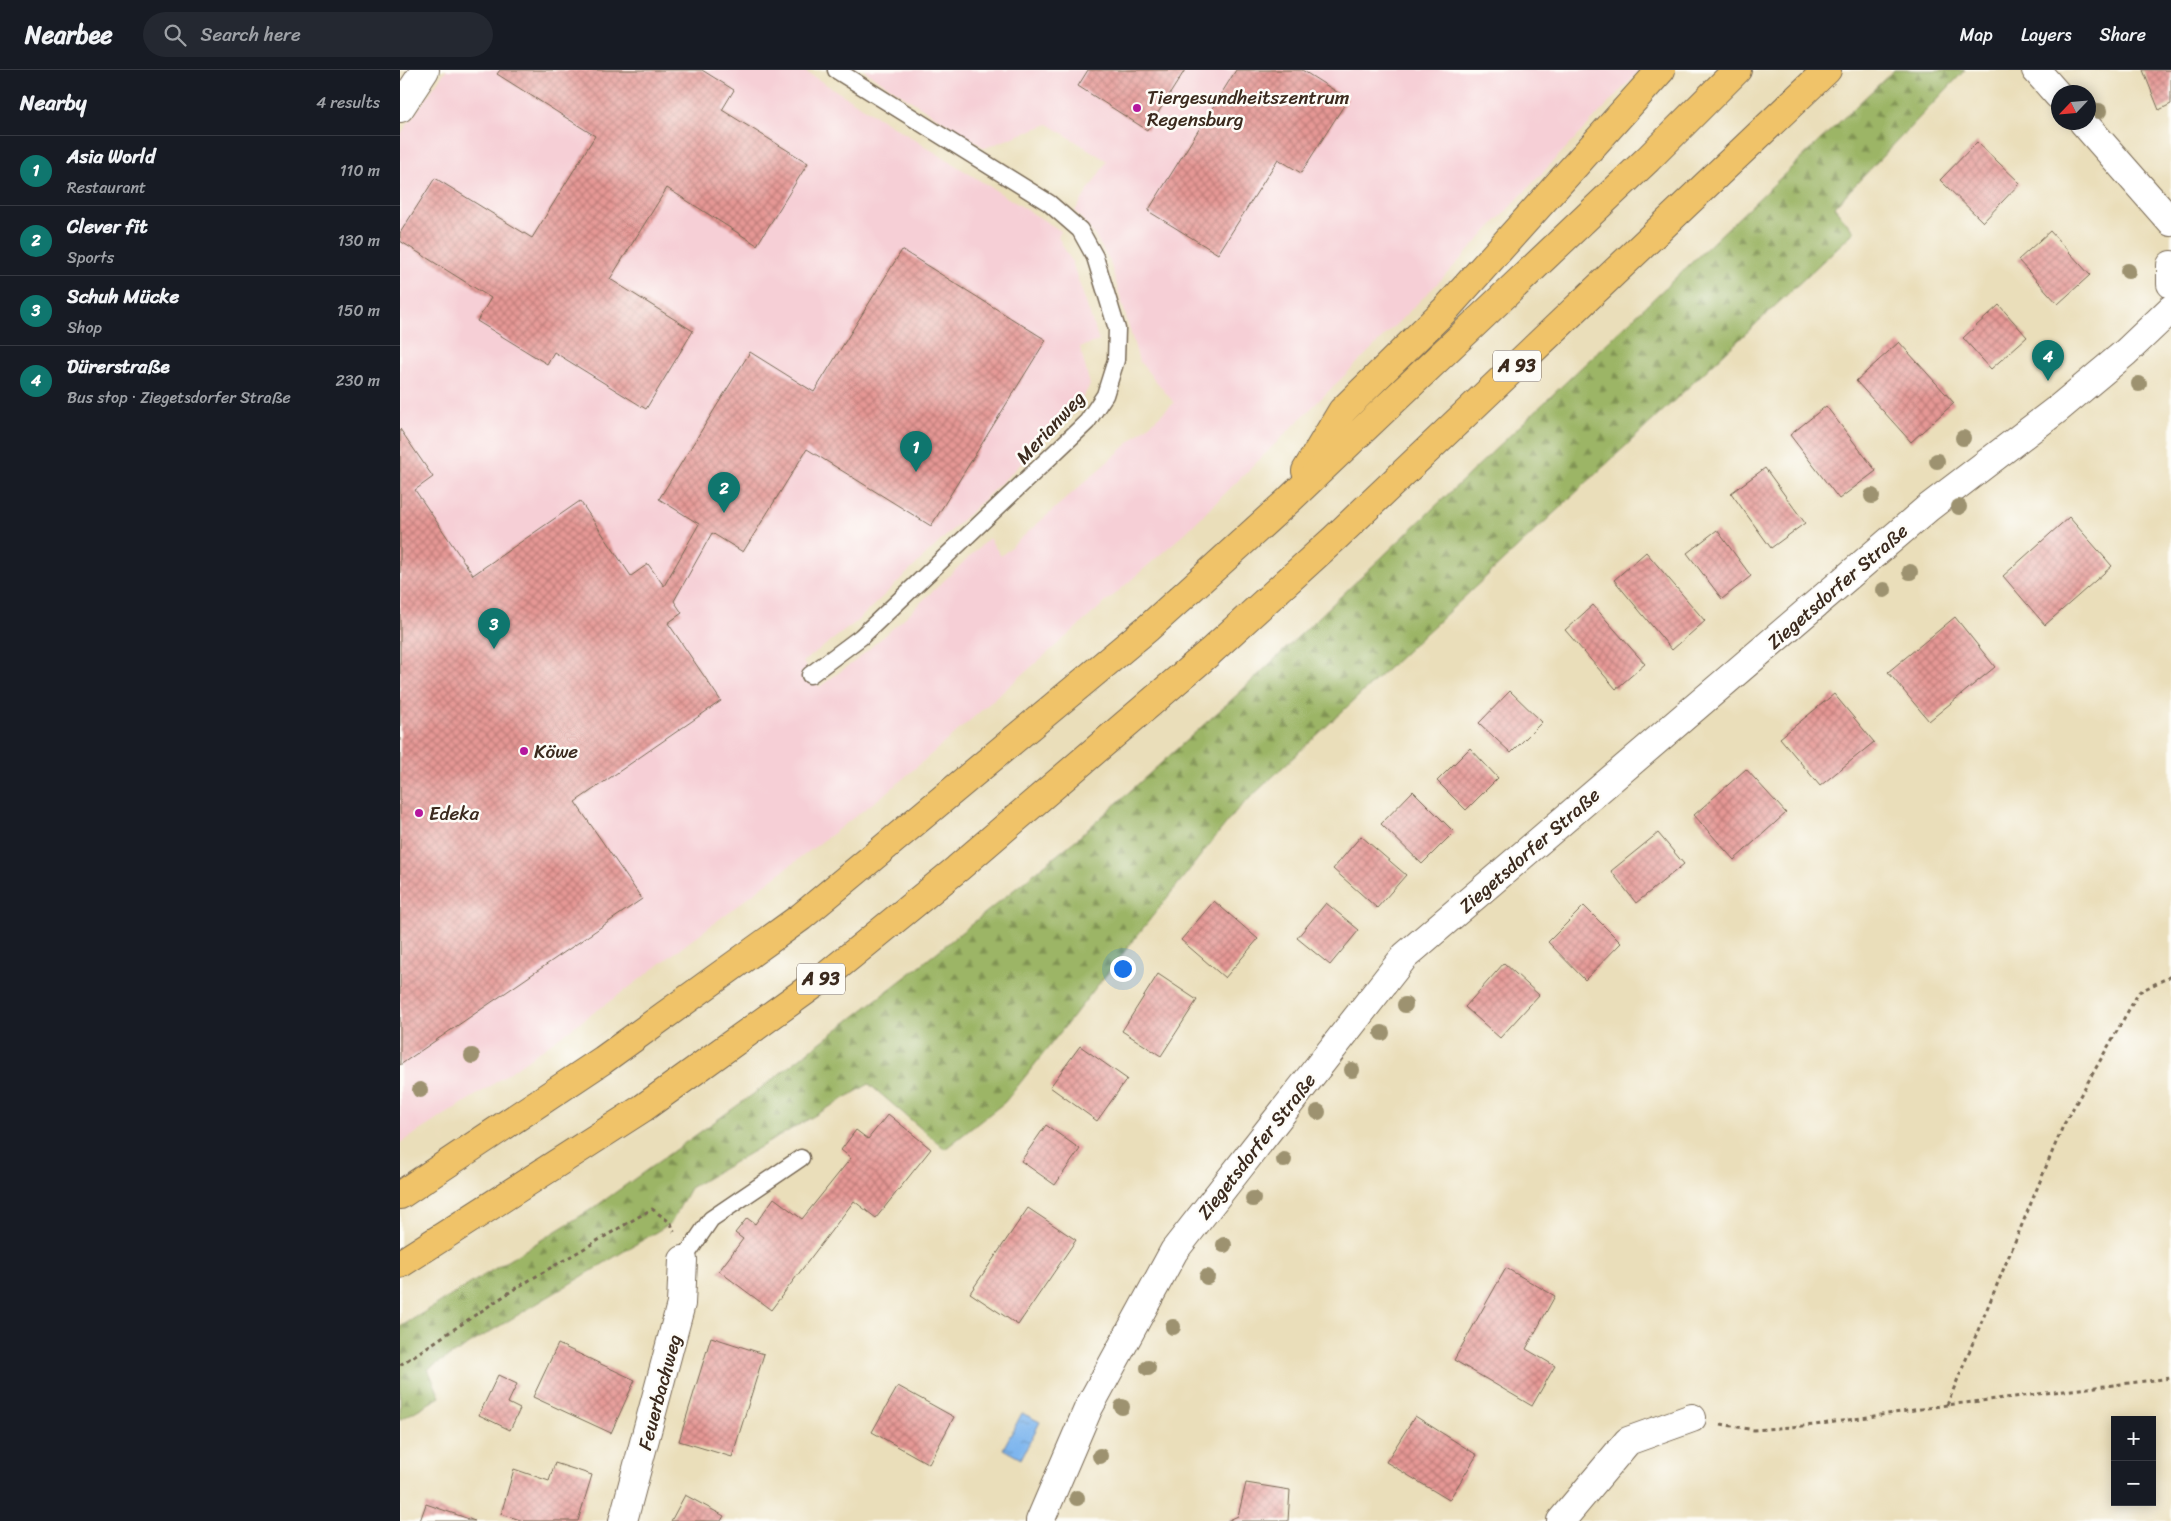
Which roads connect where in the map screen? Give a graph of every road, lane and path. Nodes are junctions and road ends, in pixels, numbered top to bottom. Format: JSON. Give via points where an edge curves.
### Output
{"nodes":[{"id":1,"x":426,"y":70,"type":"edge"},
{"id":2,"x":836,"y":70,"type":"edge"},
{"id":3,"x":1661,"y":70,"type":"edge"},
{"id":4,"x":1737,"y":70,"type":"edge"},
{"id":5,"x":2036,"y":70,"type":"edge"},
{"id":6,"x":1827,"y":72,"type":"edge"},
{"id":7,"x":2051,"y":87,"type":"edge"},
{"id":8,"x":400,"y":108,"type":"edge"},
{"id":9,"x":2090,"y":130,"type":"edge"},
{"id":10,"x":2171,"y":222,"type":"edge"},
{"id":11,"x":2171,"y":265,"type":"edge"},
{"id":12,"x":2171,"y":284,"type":"edge"},
{"id":13,"x":2171,"y":309,"type":"edge"},
{"id":14,"x":1289,"y":500,"type":"junction"},
{"id":15,"x":810,"y":675,"type":"dead end"},
{"id":16,"x":2171,"y":976,"type":"edge"},
{"id":17,"x":801,"y":1158,"type":"dead end"},
{"id":18,"x":400,"y":1195,"type":"edge"},
{"id":19,"x":683,"y":1260,"type":"junction"},
{"id":20,"x":400,"y":1264,"type":"edge"},
{"id":21,"x":400,"y":1365,"type":"edge"},
{"id":22,"x":2171,"y":1378,"type":"edge"},
{"id":23,"x":1947,"y":1405,"type":"junction"},
{"id":24,"x":1692,"y":1418,"type":"joint"},
{"id":25,"x":623,"y":1521,"type":"edge"},
{"id":26,"x":1040,"y":1521,"type":"edge"},
{"id":27,"x":1561,"y":1521,"type":"edge"}],
"edges":[{"from":1,"to":8,"type":"street"},
{"from":2,"to":15,"type":"lane","name":"Merianweg","via":[[1049,203],[1080,230],[1095,257],[1116,329],[1116,360],[1106,395],[1087,422],[861,637]]},
{"from":3,"to":14,"type":"highway","via":[[1445,310],[1342,411]]},
{"from":4,"to":14,"type":"highway","via":[[1641,166]]},
{"from":5,"to":7,"type":"street"},
{"from":6,"to":20,"type":"highway","number":"A 93","via":[[1335,538],[1210,652],[957,869],[826,976],[643,1108]]},
{"from":9,"to":10,"type":"street"},
{"from":11,"to":12,"type":"street"},
{"from":13,"to":26,"type":"street","name":"Ziegetsdorfer Straße","via":[[2059,408],[1928,508],[1405,956],[1174,1251],[1088,1409]]},
{"from":14,"to":18,"type":"highway","via":[[1148,628],[801,917],[603,1060]]},
{"from":16,"to":23,"type":"path","via":[[2139,992],[2063,1126]]},
{"from":17,"to":19,"type":"lane","via":[[711,1220]]},
{"from":19,"to":21,"type":"path","via":[[671,1223],[652,1209],[516,1288]]},
{"from":19,"to":25,"type":"street","name":"Feuerbachweg","via":[[681,1304]]},
{"from":22,"to":23,"type":"path"},
{"from":23,"to":24,"type":"path","via":[[1815,1425],[1754,1430]]},
{"from":24,"to":27,"type":"street","via":[[1628,1441]]}]}
